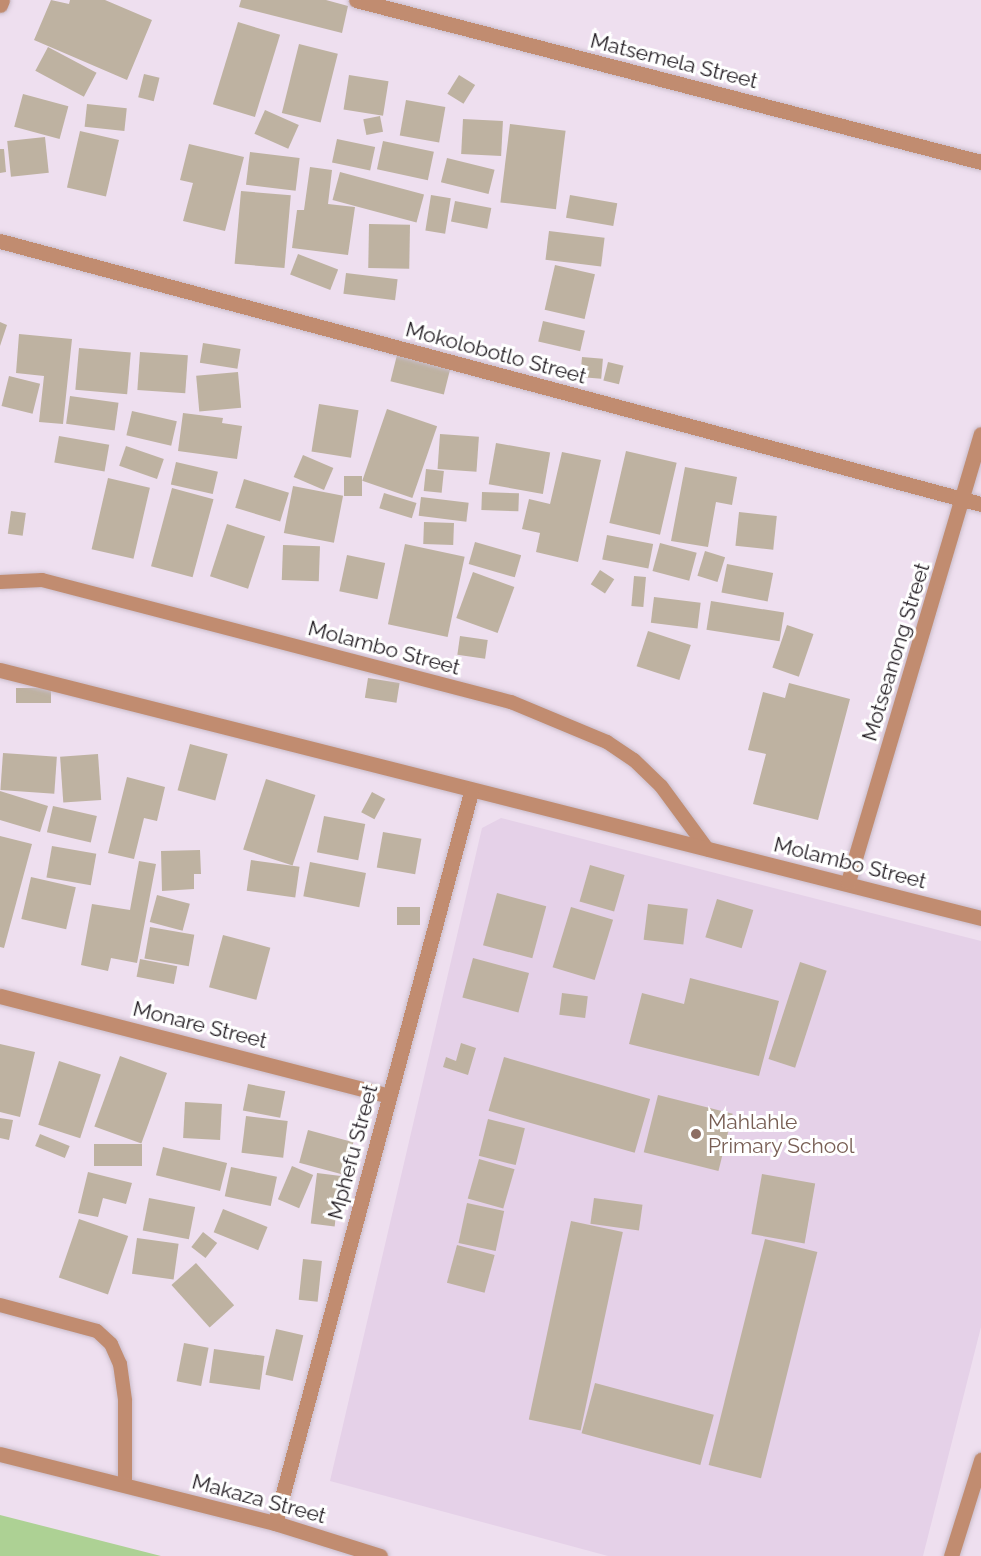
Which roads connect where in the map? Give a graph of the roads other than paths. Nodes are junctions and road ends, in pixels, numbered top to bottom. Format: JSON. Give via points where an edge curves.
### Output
{"nodes":[{"id":1,"x":2,"y":0,"type":"edge"},
{"id":2,"x":356,"y":0,"type":"edge"},
{"id":3,"x":0,"y":5,"type":"edge"},
{"id":4,"x":981,"y":162,"type":"edge"},
{"id":5,"x":0,"y":241,"type":"edge"},
{"id":6,"x":981,"y":434,"type":"edge"},
{"id":7,"x":964,"y":500,"type":"junction"},
{"id":8,"x":981,"y":504,"type":"edge"},
{"id":9,"x":0,"y":582,"type":"edge"},
{"id":10,"x":0,"y":670,"type":"edge"},
{"id":11,"x":471,"y":792,"type":"junction"},
{"id":12,"x":708,"y":850,"type":"junction"},
{"id":13,"x":848,"y":882,"type":"junction"},
{"id":14,"x":981,"y":918,"type":"edge"},
{"id":15,"x":0,"y":996,"type":"edge"},
{"id":16,"x":389,"y":1096,"type":"junction"},
{"id":17,"x":0,"y":1305,"type":"edge"},
{"id":18,"x":0,"y":1454,"type":"edge"},
{"id":19,"x":981,"y":1460,"type":"edge"},
{"id":20,"x":125,"y":1485,"type":"junction"},
{"id":21,"x":275,"y":1523,"type":"junction"},
{"id":22,"x":380,"y":1556,"type":"edge"},
{"id":23,"x":951,"y":1556,"type":"edge"}],
"edges":[{"from":1,"to":3,"type":"street"},
{"from":2,"to":4,"type":"street","name":"Matsemela Street"},
{"from":5,"to":7,"type":"street","name":"Mokolobotlo Street"},
{"from":6,"to":7,"type":"street","name":"Motseanong Street"},
{"from":7,"to":8,"type":"street","name":"Mokolobotlo Street"},
{"from":7,"to":13,"type":"street","name":"Motseanong Street"},
{"from":9,"to":12,"type":"lane","name":"Molambo Street","via":[[42,580],[511,702],[607,742],[634,760],[661,786]]},
{"from":10,"to":11,"type":"street","name":"Molambo Street"},
{"from":11,"to":12,"type":"street","name":"Molambo Street"},
{"from":11,"to":16,"type":"street","name":"Mphefu Street"},
{"from":12,"to":13,"type":"street","name":"Molambo Street"},
{"from":13,"to":14,"type":"street","name":"Molambo Street"},
{"from":15,"to":16,"type":"street","name":"Monare Street"},
{"from":16,"to":21,"type":"street","name":"Mphefu Street"},
{"from":17,"to":20,"type":"lane","via":[[97,1331],[111,1344],[120,1364],[125,1401]]},
{"from":18,"to":20,"type":"street","name":"Makaza Street"},
{"from":19,"to":23,"type":"street"},
{"from":20,"to":21,"type":"street","name":"Makaza Street"},
{"from":21,"to":22,"type":"street","name":"Makaza Street"}]}
